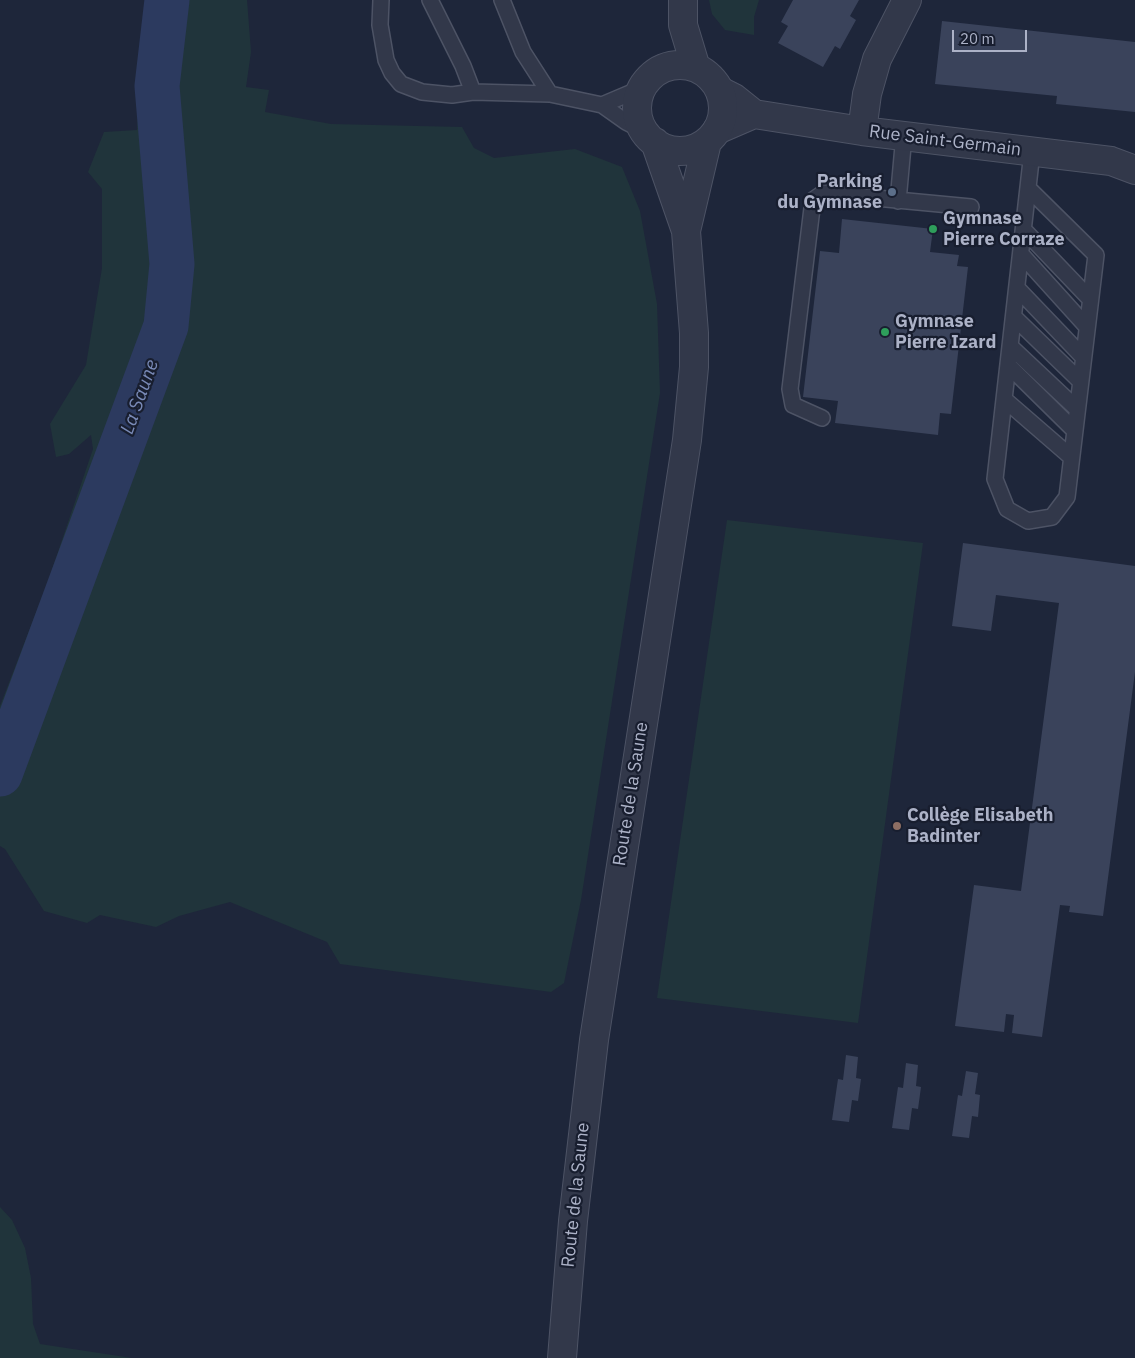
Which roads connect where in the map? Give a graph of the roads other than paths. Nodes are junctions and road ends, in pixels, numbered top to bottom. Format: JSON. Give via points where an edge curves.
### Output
{"nodes":[{"id":1,"x":381,"y":0,"type":"edge"},
{"id":2,"x":430,"y":0,"type":"edge"},
{"id":3,"x":502,"y":0,"type":"edge"},
{"id":4,"x":907,"y":0,"type":"edge"},
{"id":5,"x":683,"y":13,"type":"edge"},
{"id":6,"x":696,"y":68,"type":"junction"},
{"id":7,"x":651,"y":79,"type":"junction"},
{"id":8,"x":720,"y":91,"type":"junction"},
{"id":9,"x":473,"y":92,"type":"junction"},
{"id":10,"x":550,"y":94,"type":"junction"},
{"id":11,"x":602,"y":105,"type":"junction"},
{"id":12,"x":754,"y":114,"type":"junction"},
{"id":13,"x":862,"y":130,"type":"junction"},
{"id":14,"x":904,"y":135,"type":"junction"},
{"id":15,"x":712,"y":136,"type":"junction"},
{"id":16,"x":649,"y":137,"type":"junction"},
{"id":17,"x":1032,"y":152,"type":"junction"},
{"id":18,"x":1135,"y":170,"type":"edge"},
{"id":19,"x":1028,"y":189,"type":"junction"},
{"id":20,"x":898,"y":201,"type":"junction"},
{"id":21,"x":971,"y":207,"type":"dead end"},
{"id":22,"x":1024,"y":230,"type":"junction"},
{"id":23,"x":686,"y":231,"type":"junction"},
{"id":24,"x":1021,"y":254,"type":"junction"},
{"id":25,"x":1017,"y":288,"type":"junction"},
{"id":26,"x":1090,"y":299,"type":"junction"},
{"id":27,"x":1014,"y":317,"type":"junction"},
{"id":28,"x":1087,"y":328,"type":"junction"},
{"id":29,"x":1010,"y":346,"type":"junction"},
{"id":30,"x":1083,"y":357,"type":"junction"},
{"id":31,"x":1008,"y":365,"type":"junction"},
{"id":32,"x":1080,"y":382,"type":"junction"},
{"id":33,"x":1004,"y":399,"type":"junction"},
{"id":34,"x":1077,"y":409,"type":"junction"},
{"id":35,"x":822,"y":418,"type":"dead end"},
{"id":36,"x":1074,"y":431,"type":"junction"},
{"id":37,"x":1071,"y":458,"type":"junction"},
{"id":38,"x":562,"y":1358,"type":"edge"}],
"edges":[{"from":1,"to":9,"type":"lane","via":[[380,25],[386,60],[401,84],[422,92],[452,95]]},
{"from":2,"to":9,"type":"lane"},
{"from":3,"to":10,"type":"lane","via":[[523,52]]},
{"from":4,"to":13,"type":"street","via":[[876,59]]},
{"from":5,"to":6,"type":"street","name":"Route de la Saune"},
{"from":5,"to":7,"type":"street","name":"Route de la Saune"},
{"from":6,"to":7,"type":"street","via":[[678,65]]},
{"from":6,"to":8,"type":"street","via":[[706,73]]},
{"from":7,"to":11,"type":"lane"},
{"from":7,"to":16,"type":"street","name":"Route de la Saune","via":[[637,102],[638,118]]},
{"from":8,"to":12,"type":"street"},
{"from":8,"to":15,"type":"street","name":"Route de la Saune","via":[[722,118]]},
{"from":9,"to":10,"type":"lane"},
{"from":10,"to":11,"type":"lane"},
{"from":11,"to":16,"type":"lane"},
{"from":12,"to":13,"type":"street","name":"Rue Saint-Germain"},
{"from":12,"to":15,"type":"street"},
{"from":13,"to":14,"type":"street","name":"Rue Saint-Germain"},
{"from":14,"to":17,"type":"street","name":"Rue Saint-Germain"},
{"from":14,"to":20,"type":"lane"},
{"from":15,"to":16,"type":"street","via":[[695,149],[681,151],[667,149]]},
{"from":15,"to":23,"type":"street","name":"Route de la Saune"},
{"from":16,"to":23,"type":"street","name":"Route de la Saune"},
{"from":17,"to":18,"type":"street","name":"Rue Saint-Germain","via":[[1110,161]]},
{"from":17,"to":19,"type":"lane"},
{"from":19,"to":22,"type":"lane"},
{"from":19,"to":26,"type":"lane","via":[[1096,255]]},
{"from":20,"to":21,"type":"lane"},
{"from":20,"to":35,"type":"lane","via":[[823,193],[814,200],[790,390],[793,405]]},
{"from":22,"to":24,"type":"lane"},
{"from":22,"to":26,"type":"lane"},
{"from":23,"to":38,"type":"street","name":"Route de la Saune","via":[[694,333],[692,396],[594,1040],[573,1221]]},
{"from":24,"to":25,"type":"lane"},
{"from":24,"to":28,"type":"lane"},
{"from":25,"to":27,"type":"lane"},
{"from":25,"to":30,"type":"lane"},
{"from":26,"to":28,"type":"lane"},
{"from":27,"to":29,"type":"lane"},
{"from":27,"to":32,"type":"lane"},
{"from":28,"to":30,"type":"lane"},
{"from":29,"to":31,"type":"lane"},
{"from":29,"to":34,"type":"lane"},
{"from":30,"to":32,"type":"lane"},
{"from":31,"to":33,"type":"lane"},
{"from":31,"to":36,"type":"lane"},
{"from":32,"to":34,"type":"lane"},
{"from":33,"to":37,"type":"lane"},
{"from":33,"to":37,"type":"lane","via":[[995,479],[1007,509],[1028,521],[1052,516],[1066,496]]},
{"from":34,"to":36,"type":"lane"},
{"from":36,"to":37,"type":"lane"}]}
